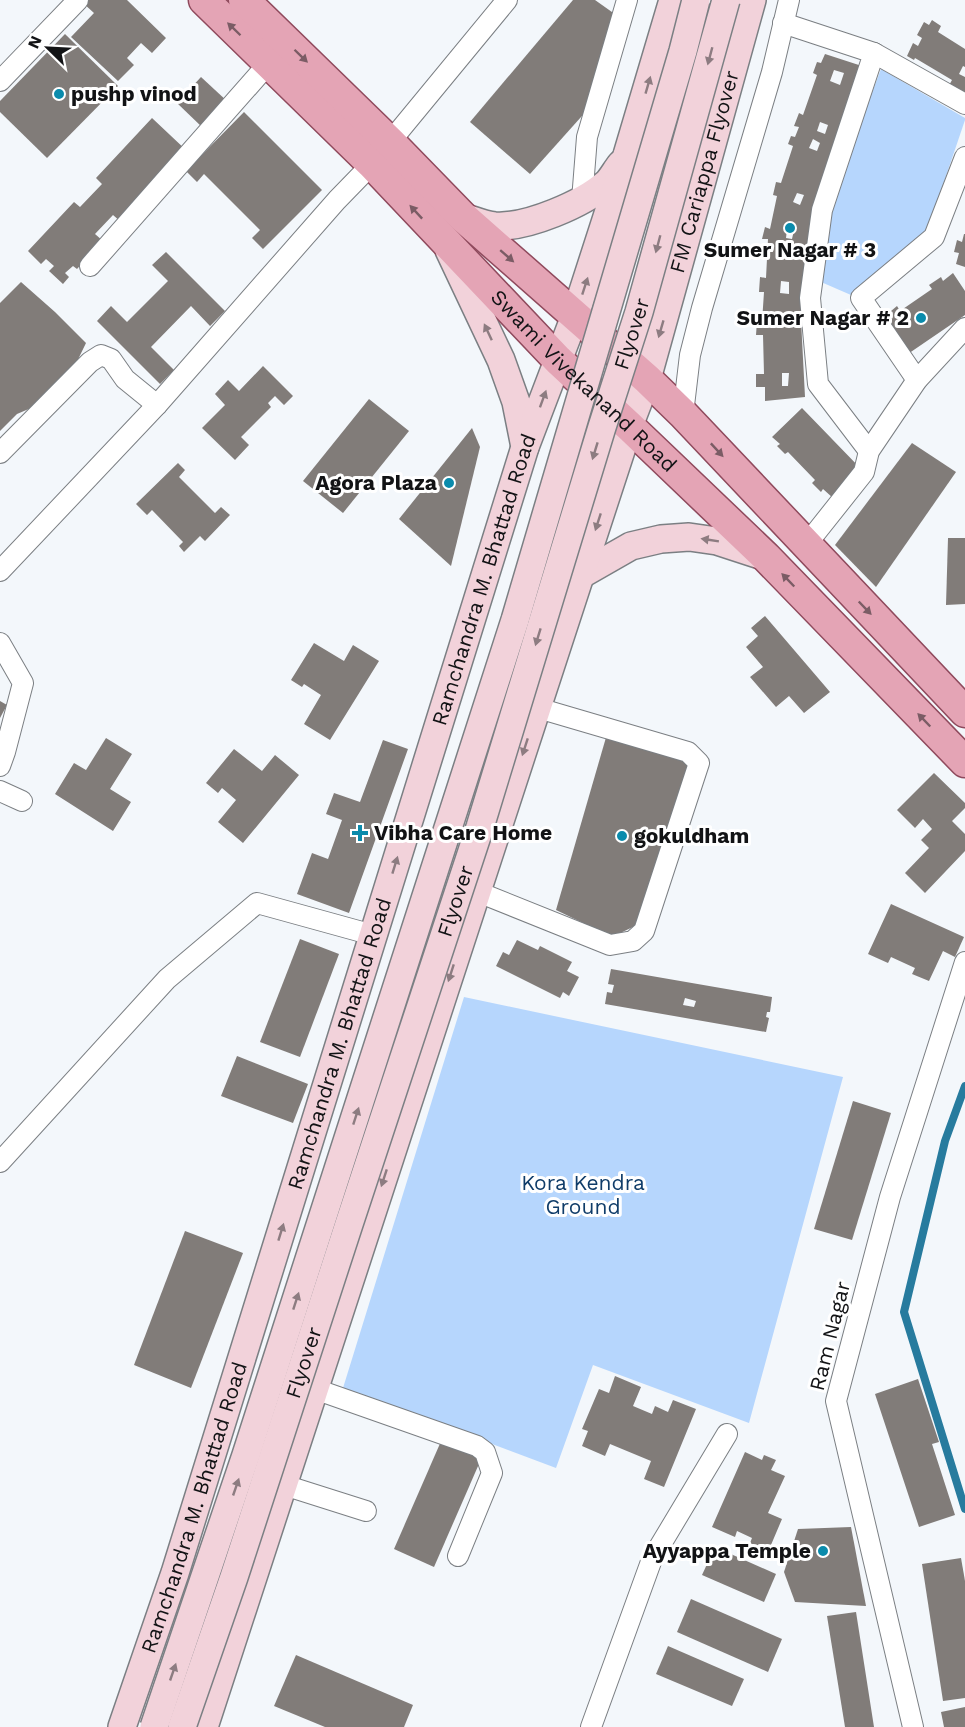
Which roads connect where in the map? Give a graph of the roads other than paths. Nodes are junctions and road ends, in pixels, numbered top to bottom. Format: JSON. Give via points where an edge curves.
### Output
{"nodes":[{"id":1,"x":78,"y":0,"type":"edge"},
{"id":2,"x":204,"y":0,"type":"edge"},
{"id":3,"x":244,"y":0,"type":"edge"},
{"id":4,"x":507,"y":0,"type":"edge"},
{"id":5,"x":627,"y":0,"type":"edge"},
{"id":6,"x":673,"y":0,"type":"edge"},
{"id":7,"x":696,"y":0,"type":"edge"},
{"id":8,"x":726,"y":0,"type":"edge"},
{"id":9,"x":752,"y":0,"type":"edge"},
{"id":10,"x":789,"y":0,"type":"edge"},
{"id":11,"x":783,"y":23,"type":"junction"},
{"id":12,"x":874,"y":53,"type":"junction"},
{"id":13,"x":269,"y":63,"type":"junction"},
{"id":14,"x":0,"y":81,"type":"edge"},
{"id":15,"x":965,"y":104,"type":"edge"},
{"id":16,"x":629,"y":148,"type":"junction"},
{"id":17,"x":381,"y":153,"type":"junction"},
{"id":18,"x":965,"y":157,"type":"edge"},
{"id":19,"x":582,"y":200,"type":"junction"},
{"id":20,"x":463,"y":217,"type":"junction"},
{"id":21,"x":446,"y":244,"type":"junction"},
{"id":22,"x":90,"y":266,"type":"dead end"},
{"id":23,"x":575,"y":316,"type":"junction"},
{"id":24,"x":965,"y":328,"type":"edge"},
{"id":25,"x":558,"y":360,"type":"junction"},
{"id":26,"x":647,"y":379,"type":"junction"},
{"id":27,"x":917,"y":380,"type":"junction"},
{"id":28,"x":157,"y":405,"type":"junction"},
{"id":29,"x":683,"y":414,"type":"junction"},
{"id":30,"x":629,"y":426,"type":"junction"},
{"id":31,"x":525,"y":447,"type":"junction"},
{"id":32,"x":869,"y":451,"type":"junction"},
{"id":33,"x":0,"y":453,"type":"edge"},
{"id":34,"x":806,"y":545,"type":"junction"},
{"id":35,"x":766,"y":557,"type":"junction"},
{"id":36,"x":0,"y":571,"type":"edge"},
{"id":37,"x":582,"y":574,"type":"junction"},
{"id":38,"x":0,"y":643,"type":"edge"},
{"id":39,"x":538,"y":708,"type":"junction"},
{"id":40,"x":965,"y":712,"type":"edge"},
{"id":41,"x":965,"y":762,"type":"edge"},
{"id":42,"x":0,"y":766,"type":"edge"},
{"id":43,"x":0,"y":791,"type":"edge"},
{"id":44,"x":22,"y":801,"type":"dead end"},
{"id":45,"x":478,"y":892,"type":"junction"},
{"id":46,"x":373,"y":935,"type":"junction"},
{"id":47,"x":965,"y":962,"type":"edge"},
{"id":48,"x":0,"y":1162,"type":"edge"},
{"id":49,"x":315,"y":1389,"type":"junction"},
{"id":50,"x":728,"y":1434,"type":"dead end"},
{"id":51,"x":284,"y":1485,"type":"junction"},
{"id":52,"x":366,"y":1511,"type":"dead end"},
{"id":53,"x":458,"y":1556,"type":"dead end"},
{"id":54,"x":122,"y":1727,"type":"edge"},
{"id":55,"x":154,"y":1727,"type":"edge"},
{"id":56,"x":182,"y":1727,"type":"edge"},
{"id":57,"x":204,"y":1727,"type":"edge"},
{"id":58,"x":591,"y":1727,"type":"edge"},
{"id":59,"x":912,"y":1727,"type":"edge"}],
"edges":[{"from":1,"to":14,"type":"street"},
{"from":13,"to":2,"type":"main road","name":"Swami Vivekanand Road","one_way":true},
{"from":3,"to":17,"type":"main road","name":"Swami Vivekanand Road","one_way":true},
{"from":4,"to":17,"type":"street"},
{"from":5,"to":19,"type":"street","via":[[587,137]]},
{"from":16,"to":6,"type":"main road","one_way":true},
{"from":55,"to":7,"type":"main road","name":"Flyover","one_way":true,"bridge":true,"via":[[246,1455],[515,620]]},
{"from":8,"to":56,"type":"main road","name":"Flyover","one_way":true,"bridge":true,"via":[[639,312],[480,827]]},
{"from":9,"to":26,"type":"main road","name":"FM Cariappa Flyover","one_way":true},
{"from":10,"to":11,"type":"street"},
{"from":11,"to":12,"type":"street"},
{"from":11,"to":29,"type":"street","via":[[690,355]]},
{"from":12,"to":15,"type":"street"},
{"from":12,"to":32,"type":"street","via":[[822,210],[810,298],[818,384]]},
{"from":13,"to":17,"type":"main road","name":"Swami Vivekanand Road"},
{"from":13,"to":22,"type":"street"},
{"from":16,"to":19,"type":"main road","via":[[607,182]]},
{"from":23,"to":16,"type":"main road","one_way":true},
{"from":17,"to":20,"type":"main road","name":"Swami Vivekanand Road"},
{"from":21,"to":17,"type":"main road","name":"Swami Vivekanand Road","one_way":true},
{"from":17,"to":28,"type":"street"},
{"from":18,"to":27,"type":"street","via":[[934,237],[861,298]]},
{"from":19,"to":20,"type":"main road","via":[[554,215],[515,225],[494,226]]},
{"from":20,"to":23,"type":"main road","name":"Swami Vivekanand Road","one_way":true},
{"from":21,"to":25,"type":"main road","name":"Swami Vivekanand Road"},
{"from":31,"to":21,"type":"main road","one_way":true,"via":[[516,402],[501,360]]},
{"from":23,"to":25,"type":"main road"},
{"from":23,"to":26,"type":"main road","name":"Swami Vivekanand Road"},
{"from":24,"to":27,"type":"street"},
{"from":25,"to":30,"type":"main road","name":"Swami Vivekanand Road"},
{"from":31,"to":25,"type":"main road","name":"Ramchandra M. Bhattad Road","one_way":true},
{"from":26,"to":29,"type":"main road","name":"Swami Vivekanand Road"},
{"from":26,"to":30,"type":"main road","name":"FM Cariappa Flyover"},
{"from":27,"to":32,"type":"street"},
{"from":28,"to":33,"type":"street","via":[[125,379],[111,359],[101,355]]},
{"from":28,"to":36,"type":"street"},
{"from":29,"to":34,"type":"main road","name":"Swami Vivekanand Road","one_way":true},
{"from":30,"to":35,"type":"main road","name":"Swami Vivekanand Road"},
{"from":30,"to":37,"type":"main road","one_way":true},
{"from":46,"to":31,"type":"main road","name":"Ramchandra M. Bhattad Road","one_way":true},
{"from":32,"to":34,"type":"street","via":[[864,472]]},
{"from":34,"to":40,"type":"main road","name":"Swami Vivekanand Road","one_way":true},
{"from":35,"to":37,"type":"main road","one_way":true,"via":[[717,541],[661,539],[631,546]]},
{"from":41,"to":35,"type":"main road","name":"Swami Vivekanand Road","one_way":true},
{"from":37,"to":39,"type":"main road"},
{"from":38,"to":42,"type":"street","via":[[23,683]]},
{"from":39,"to":45,"type":"main road","one_way":true},
{"from":39,"to":45,"type":"street","via":[[688,753],[699,763],[648,920],[644,931],[633,941],[610,945]]},
{"from":43,"to":44,"type":"street"},
{"from":45,"to":49,"type":"main road","one_way":true},
{"from":46,"to":48,"type":"street","via":[[257,903],[168,979]]},
{"from":54,"to":46,"type":"main road","name":"Ramchandra M. Bhattad Road","one_way":true,"via":[[176,1573]]},
{"from":47,"to":59,"type":"street","name":"Ram Nagar","via":[[890,1197],[836,1401]]},
{"from":49,"to":51,"type":"main road"},
{"from":49,"to":53,"type":"street","via":[[485,1452],[492,1473]]},
{"from":50,"to":58,"type":"street","via":[[652,1559]]},
{"from":51,"to":52,"type":"street"},
{"from":51,"to":57,"type":"main road"}]}
